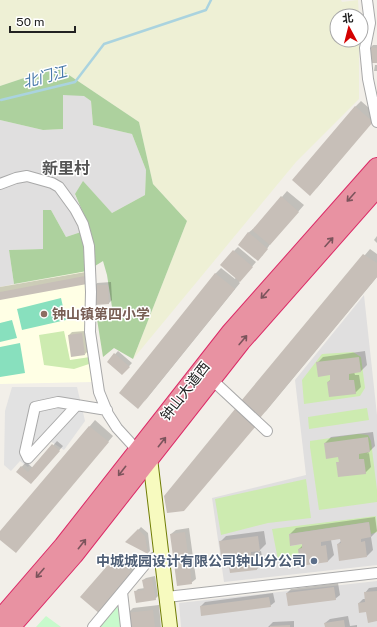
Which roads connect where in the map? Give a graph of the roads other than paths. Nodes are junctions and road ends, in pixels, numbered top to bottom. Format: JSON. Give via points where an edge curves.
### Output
{"nodes":[{"id":1,"x":367,"y":0,"type":"edge"},
{"id":2,"x":377,"y":122,"type":"edge"},
{"id":3,"x":377,"y":168,"type":"edge"},
{"id":4,"x":0,"y":184,"type":"edge"},
{"id":5,"x":377,"y":188,"type":"edge"},
{"id":6,"x":207,"y":374,"type":"junction"},
{"id":7,"x":77,"y":405,"type":"junction"},
{"id":8,"x":107,"y":410,"type":"junction"},
{"id":9,"x":267,"y":431,"type":"dead end"},
{"id":10,"x":144,"y":455,"type":"junction"},
{"id":11,"x":162,"y":554,"type":"junction"},
{"id":12,"x":377,"y":573,"type":"edge"},
{"id":13,"x":122,"y":592,"type":"junction"},
{"id":14,"x":167,"y":597,"type":"junction"},
{"id":15,"x":0,"y":619,"type":"edge"},
{"id":16,"x":11,"y":627,"type":"edge"},
{"id":17,"x":93,"y":627,"type":"edge"},
{"id":18,"x":126,"y":627,"type":"edge"},
{"id":19,"x":170,"y":627,"type":"edge"}],
"edges":[{"from":1,"to":2,"type":"street","via":[[370,23],[365,48],[368,79]]},
{"from":3,"to":6,"type":"highway","name":"钟山大道西","one_way":true,"via":[[230,333]]},
{"from":4,"to":8,"type":"street","via":[[27,176],[52,182],[59,187],[83,224],[89,246],[90,332],[99,392]]},
{"from":6,"to":5,"type":"highway","name":"钟山大道西","one_way":true,"via":[[241,342]]},
{"from":6,"to":9,"type":"street"},
{"from":6,"to":10,"type":"highway","name":"钟山大道西"},
{"from":7,"to":7,"type":"street","via":[[58,402],[35,406],[25,452],[28,458]]},
{"from":7,"to":8,"type":"street"},
{"from":8,"to":10,"type":"street","via":[[117,428]]},
{"from":10,"to":11,"type":"street"},
{"from":10,"to":15,"type":"highway","name":"钟山大道西","one_way":true},
{"from":16,"to":10,"type":"highway","name":"钟山大道西","one_way":true,"via":[[74,555]]},
{"from":11,"to":13,"type":"street","via":[[147,562]]},
{"from":11,"to":14,"type":"street"},
{"from":12,"to":14,"type":"street"},
{"from":13,"to":17,"type":"street"},
{"from":13,"to":18,"type":"street"},
{"from":14,"to":19,"type":"street"}]}
